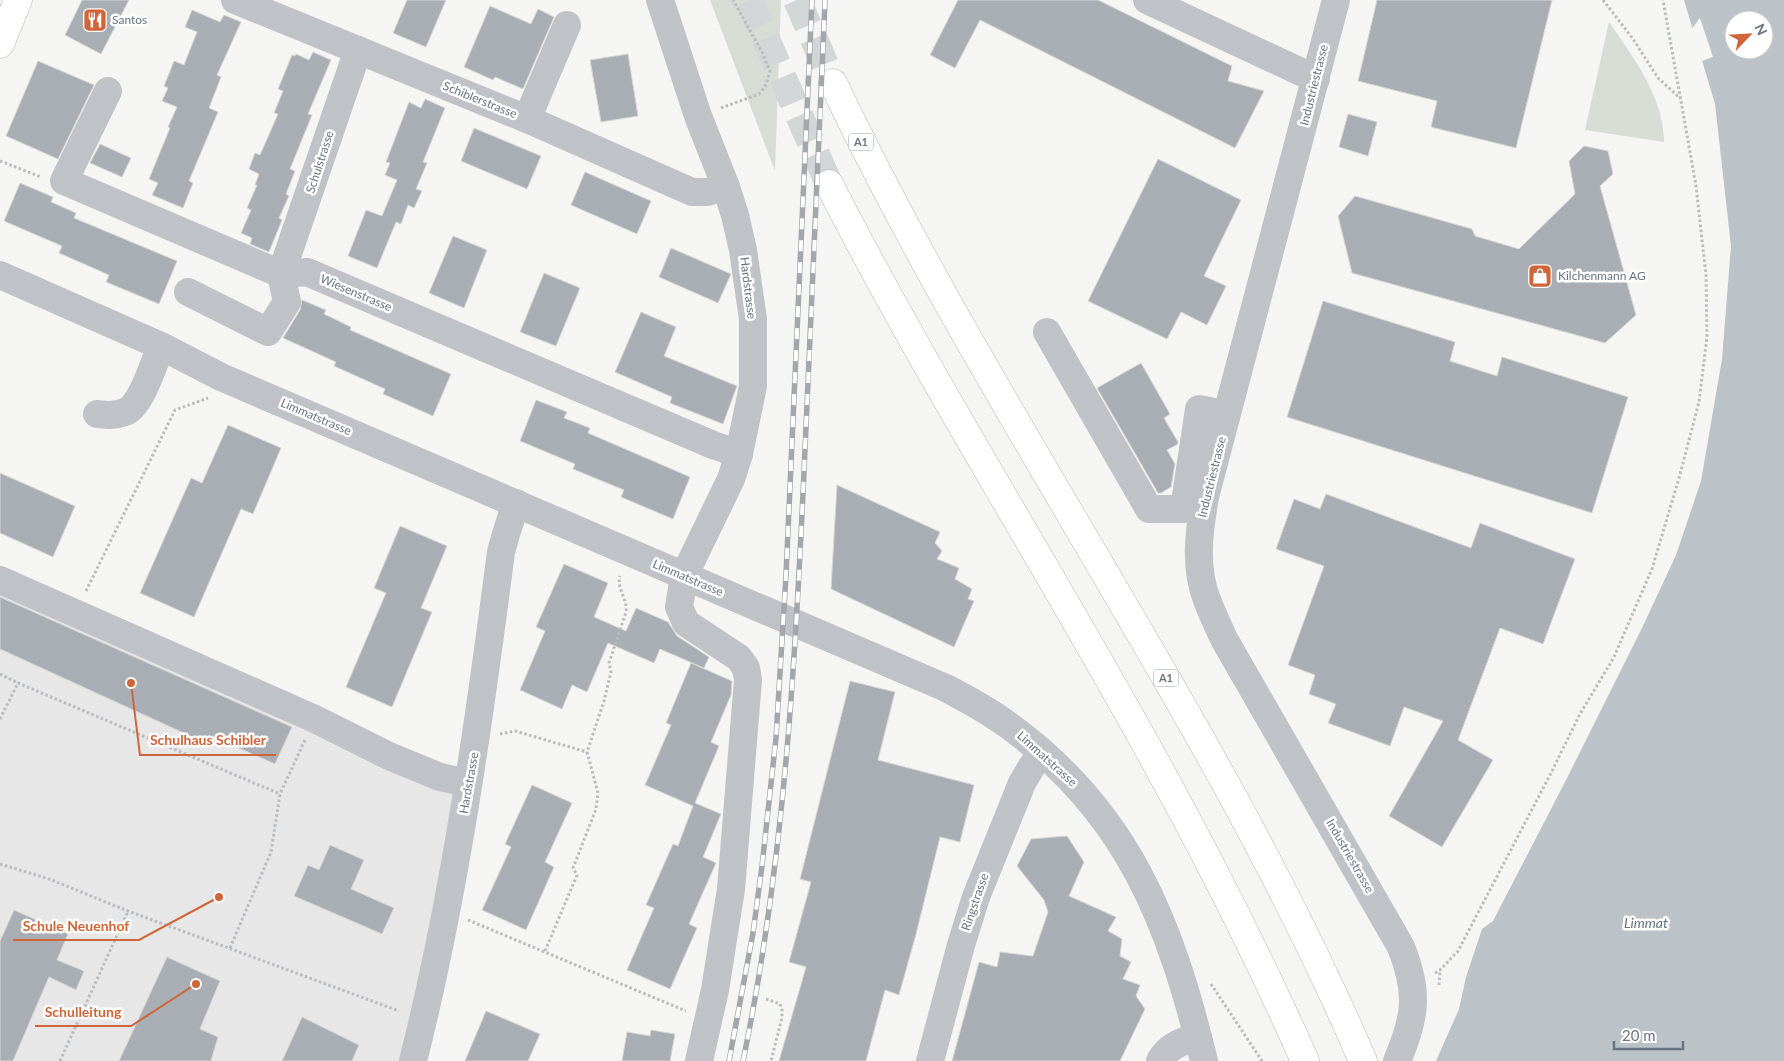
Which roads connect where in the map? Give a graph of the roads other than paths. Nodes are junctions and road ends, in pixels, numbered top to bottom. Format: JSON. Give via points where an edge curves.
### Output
{"nodes":[{"id":1,"x":18,"y":0,"type":"edge"},
{"id":2,"x":235,"y":0,"type":"edge"},
{"id":3,"x":660,"y":0,"type":"edge"},
{"id":4,"x":1147,"y":0,"type":"edge"},
{"id":5,"x":1336,"y":0,"type":"edge"},
{"id":6,"x":567,"y":25,"type":"dead end"},
{"id":7,"x":0,"y":43,"type":"edge"},
{"id":8,"x":358,"y":50,"type":"junction"},
{"id":9,"x":1316,"y":78,"type":"junction"},
{"id":10,"x":833,"y":83,"type":"tunnel mouth"},
{"id":11,"x":108,"y":91,"type":"dead end"},
{"id":12,"x":527,"y":120,"type":"junction"},
{"id":13,"x":830,"y":184,"type":"tunnel mouth"},
{"id":14,"x":726,"y":186,"type":"junction"},
{"id":15,"x":0,"y":274,"type":"edge"},
{"id":16,"x":281,"y":274,"type":"junction"},
{"id":17,"x":188,"y":292,"type":"dead end"},
{"id":18,"x":1047,"y":332,"type":"dead end"},
{"id":19,"x":160,"y":346,"type":"junction"},
{"id":20,"x":97,"y":414,"type":"dead end"},
{"id":21,"x":1226,"y":417,"type":"junction"},
{"id":22,"x":739,"y":454,"type":"junction"},
{"id":23,"x":516,"y":503,"type":"junction"},
{"id":24,"x":684,"y":576,"type":"junction"},
{"id":25,"x":0,"y":580,"type":"edge"},
{"id":26,"x":1043,"y":752,"type":"junction"},
{"id":27,"x":468,"y":783,"type":"junction"},
{"id":28,"x":1201,"y":1049,"type":"edge"},
{"id":29,"x":413,"y":1061,"type":"edge"},
{"id":30,"x":699,"y":1061,"type":"edge"},
{"id":31,"x":930,"y":1061,"type":"edge"},
{"id":32,"x":1160,"y":1061,"type":"edge"},
{"id":33,"x":1305,"y":1061,"type":"edge"},
{"id":34,"x":1363,"y":1061,"type":"edge"},
{"id":35,"x":1398,"y":1061,"type":"edge"}],
"edges":[{"from":1,"to":7,"type":"main road"},
{"from":2,"to":8,"type":"street","name":"Schiblerstrasse"},
{"from":3,"to":14,"type":"street","name":"Hardstrasse","via":[[698,116]]},
{"from":4,"to":9,"type":"street"},
{"from":5,"to":9,"type":"street","name":"Industriestrasse"},
{"from":6,"to":12,"type":"street"},
{"from":8,"to":12,"type":"street","name":"Schiblerstrasse"},
{"from":8,"to":16,"type":"street","name":"Schulstrasse"},
{"from":9,"to":21,"type":"street","name":"Industriestrasse"},
{"from":10,"to":34,"type":"main road","number":"A1","via":[[919,253],[1254,835]]},
{"from":11,"to":16,"type":"street","name":"Wiesenstrasse","via":[[64,181]]},
{"from":12,"to":14,"type":"street","name":"Schiblerstrasse","via":[[692,192],[707,192]]},
{"from":13,"to":33,"type":"main road","via":[[937,382],[1150,751],[1248,938]]},
{"from":14,"to":22,"type":"street","name":"Hardstrasse","via":[[743,250],[753,319],[753,386]]},
{"from":15,"to":19,"type":"street","name":"Limmatstrasse"},
{"from":16,"to":17,"type":"street","via":[[286,302],[268,332]]},
{"from":16,"to":22,"type":"street","name":"Wiesenstrasse","via":[[306,272]]},
{"from":18,"to":21,"type":"street","via":[[1149,509],[1184,509],[1198,409]]},
{"from":19,"to":20,"type":"street","via":[[136,403],[126,411]]},
{"from":19,"to":23,"type":"street","name":"Limmatstrasse","via":[[221,377]]},
{"from":21,"to":35,"type":"street","name":"Industriestrasse","via":[[1199,533],[1199,568],[1206,598],[1224,639],[1401,947],[1413,985],[1414,1005],[1411,1025]]},
{"from":22,"to":24,"type":"street","name":"Hardstrasse"},
{"from":23,"to":24,"type":"street","name":"Limmatstrasse"},
{"from":23,"to":27,"type":"street","name":"Hardstrasse","via":[[502,552]]},
{"from":24,"to":26,"type":"street","name":"Limmatstrasse","via":[[946,688],[1008,724]]},
{"from":24,"to":30,"type":"street","name":"Hardstrasse","via":[[679,607],[686,623],[739,658],[746,668],[748,680],[731,889]]},
{"from":25,"to":27,"type":"street","via":[[315,719],[389,756],[440,777]]},
{"from":26,"to":28,"type":"street","name":"Limmatstrasse","via":[[1097,808],[1137,870],[1165,931]]},
{"from":26,"to":31,"type":"street","name":"Ringstrasse","via":[[1022,783],[976,897]]},
{"from":27,"to":29,"type":"street","name":"Hardstrasse"},
{"from":28,"to":32,"type":"street","via":[[1175,1044]]}]}
